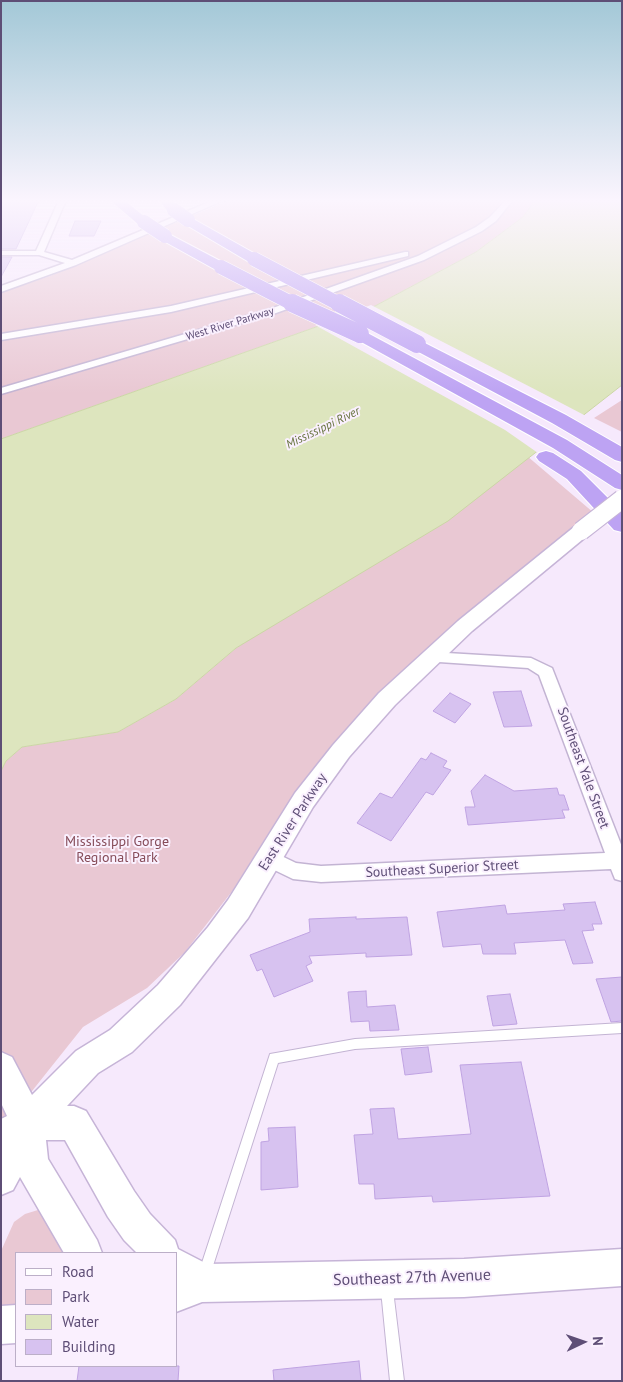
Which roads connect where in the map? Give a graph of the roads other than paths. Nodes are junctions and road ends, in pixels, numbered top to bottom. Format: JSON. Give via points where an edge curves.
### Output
{"nodes":[{"id":1,"x":69,"y":264,"type":"edge"},
{"id":2,"x":224,"y":264,"type":"edge"},
{"id":3,"x":266,"y":264,"type":"edge"},
{"id":4,"x":365,"y":264,"type":"edge"},
{"id":5,"x":383,"y":264,"type":"edge"},
{"id":6,"x":402,"y":264,"type":"edge"},
{"id":7,"x":394,"y":268,"type":"junction"},
{"id":8,"x":1,"y":289,"type":"edge"},
{"id":9,"x":1,"y":337,"type":"edge"},
{"id":10,"x":1,"y":391,"type":"edge"},
{"id":11,"x":620,"y":449,"type":"edge"},
{"id":12,"x":583,"y":470,"type":"junction"},
{"id":13,"x":622,"y":484,"type":"edge"},
{"id":14,"x":622,"y":498,"type":"edge"},
{"id":15,"x":622,"y":525,"type":"edge"},
{"id":16,"x":430,"y":657,"type":"junction"},
{"id":17,"x":270,"y":858,"type":"junction"},
{"id":18,"x":619,"y":867,"type":"edge"},
{"id":19,"x":622,"y":1028,"type":"edge"},
{"id":20,"x":1,"y":1068,"type":"edge"},
{"id":21,"x":14,"y":1130,"type":"edge"},
{"id":22,"x":1,"y":1178,"type":"edge"},
{"id":23,"x":83,"y":1252,"type":"edge"},
{"id":24,"x":161,"y":1252,"type":"edge"},
{"id":25,"x":622,"y":1268,"type":"edge"},
{"id":26,"x":386,"y":1278,"type":"junction"},
{"id":27,"x":185,"y":1281,"type":"edge"},
{"id":28,"x":15,"y":1324,"type":"edge"},
{"id":29,"x":1,"y":1325,"type":"edge"},
{"id":30,"x":397,"y":1381,"type":"edge"}],
"edges":[{"from":1,"to":8,"type":"street"},
{"from":2,"to":12,"type":"highway","bridge":true,"via":[[261,289],[360,334],[412,363]]},
{"from":3,"to":11,"type":"highway","bridge":true},
{"from":4,"to":9,"type":"street","name":"West River Parkway","via":[[171,309]]},
{"from":5,"to":7,"type":"street"},
{"from":6,"to":7,"type":"street","name":"West River Parkway"},
{"from":7,"to":10,"type":"street","name":"West River Parkway","via":[[273,311]]},
{"from":12,"to":13,"type":"highway"},
{"from":12,"to":15,"type":"highway"},
{"from":14,"to":16,"type":"street","name":"East River Parkway","bridge":true},
{"from":16,"to":17,"type":"street","name":"East River Parkway","via":[[341,751],[304,800]]},
{"from":16,"to":18,"type":"street","name":"Southeast Yale Street","via":[[539,666],[550,680]]},
{"from":17,"to":18,"type":"street","name":"Southeast Superior Street","via":[[293,871],[321,874]]},
{"from":17,"to":21,"type":"street","name":"East River Parkway","via":[[200,959],[150,1014],[120,1041],[87,1062]]},
{"from":19,"to":27,"type":"lane","via":[[355,1044],[274,1058]]},
{"from":20,"to":21,"type":"street"},
{"from":21,"to":22,"type":"street","name":"East River Parkway"},
{"from":21,"to":23,"type":"street"},
{"from":21,"to":24,"type":"street","via":[[74,1123],[126,1212]]},
{"from":25,"to":26,"type":"street","name":"Southeast 27th Avenue","via":[[464,1278]]},
{"from":26,"to":27,"type":"street","name":"Southeast 27th Avenue"},
{"from":26,"to":30,"type":"lane"},
{"from":28,"to":29,"type":"street"}]}
